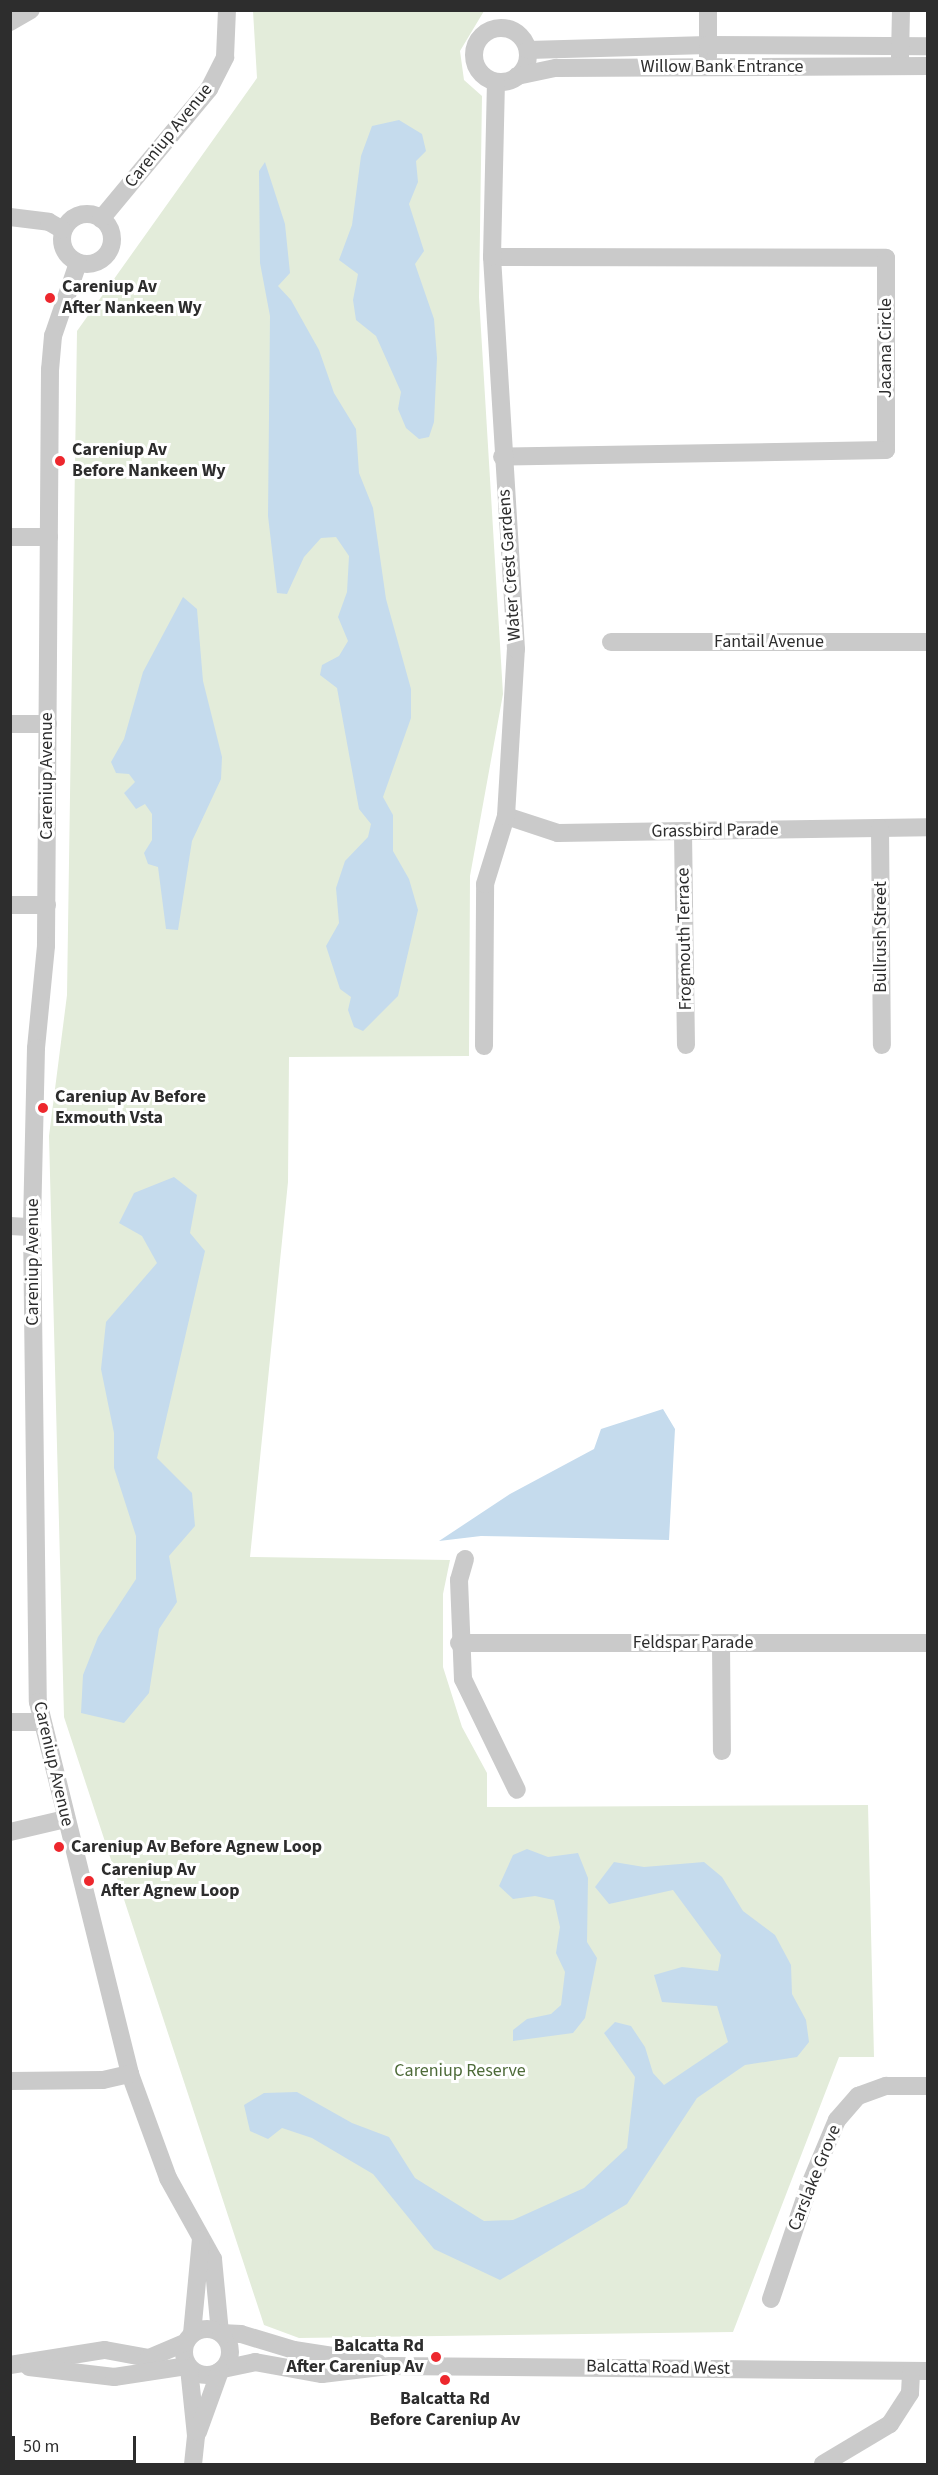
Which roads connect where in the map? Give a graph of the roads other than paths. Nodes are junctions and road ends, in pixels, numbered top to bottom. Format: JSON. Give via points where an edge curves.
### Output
{"nodes":[{"id":1,"x":31,"y":10,"type":"edge"},
{"id":2,"x":227,"y":10,"type":"edge"},
{"id":3,"x":708,"y":10,"type":"edge"},
{"id":4,"x":901,"y":10,"type":"edge"},
{"id":5,"x":502,"y":19,"type":"edge"},
{"id":6,"x":10,"y":22,"type":"edge"},
{"id":7,"x":708,"y":45,"type":"junction"},
{"id":8,"x":901,"y":46,"type":"junction"},
{"id":9,"x":927,"y":46,"type":"edge"},
{"id":10,"x":528,"y":50,"type":"junction"},
{"id":11,"x":899,"y":66,"type":"junction"},
{"id":12,"x":927,"y":66,"type":"edge"},
{"id":13,"x":708,"y":67,"type":"junction"},
{"id":14,"x":518,"y":76,"type":"junction"},
{"id":15,"x":496,"y":82,"type":"junction"},
{"id":16,"x":10,"y":218,"type":"edge"},
{"id":17,"x":101,"y":219,"type":"junction"},
{"id":18,"x":63,"y":230,"type":"junction"},
{"id":19,"x":492,"y":257,"type":"junction"},
{"id":20,"x":78,"y":263,"type":"junction"},
{"id":21,"x":502,"y":457,"type":"junction"},
{"id":22,"x":10,"y":537,"type":"edge"},
{"id":23,"x":49,"y":537,"type":"junction"},
{"id":24,"x":611,"y":642,"type":"dead end"},
{"id":25,"x":927,"y":642,"type":"edge"},
{"id":26,"x":10,"y":724,"type":"edge"},
{"id":27,"x":48,"y":724,"type":"junction"},
{"id":28,"x":506,"y":816,"type":"junction"},
{"id":29,"x":927,"y":827,"type":"edge"},
{"id":30,"x":880,"y":828,"type":"junction"},
{"id":31,"x":684,"y":832,"type":"junction"},
{"id":32,"x":10,"y":905,"type":"edge"},
{"id":33,"x":47,"y":905,"type":"junction"},
{"id":34,"x":686,"y":1045,"type":"dead end"},
{"id":35,"x":882,"y":1045,"type":"dead end"},
{"id":36,"x":484,"y":1046,"type":"dead end"},
{"id":37,"x":10,"y":1226,"type":"edge"},
{"id":38,"x":32,"y":1227,"type":"junction"},
{"id":39,"x":465,"y":1559,"type":"dead end"},
{"id":40,"x":459,"y":1643,"type":"junction"},
{"id":41,"x":721,"y":1643,"type":"junction"},
{"id":42,"x":927,"y":1643,"type":"edge"},
{"id":43,"x":10,"y":1722,"type":"edge"},
{"id":44,"x":40,"y":1722,"type":"junction"},
{"id":45,"x":722,"y":1751,"type":"dead end"},
{"id":46,"x":518,"y":1790,"type":"dead end"},
{"id":47,"x":65,"y":1819,"type":"junction"},
{"id":48,"x":10,"y":1832,"type":"edge"},
{"id":49,"x":130,"y":2074,"type":"junction"},
{"id":50,"x":10,"y":2081,"type":"edge"},
{"id":51,"x":927,"y":2086,"type":"edge"},
{"id":52,"x":201,"y":2239,"type":"junction"},
{"id":53,"x":771,"y":2299,"type":"dead end"},
{"id":54,"x":220,"y":2333,"type":"junction"},
{"id":55,"x":188,"y":2339,"type":"junction"},
{"id":56,"x":13,"y":2365,"type":"edge"},
{"id":57,"x":389,"y":2366,"type":"junction"},
{"id":58,"x":189,"y":2367,"type":"junction"},
{"id":59,"x":222,"y":2370,"type":"junction"},
{"id":60,"x":919,"y":2371,"type":"edge"},
{"id":61,"x":196,"y":2436,"type":"junction"},
{"id":62,"x":193,"y":2464,"type":"edge"},
{"id":63,"x":823,"y":2464,"type":"edge"}],
"edges":[{"from":1,"to":6,"type":"street"},
{"from":2,"to":17,"type":"street","name":"Careniup Avenue","via":[[225,57],[209,89]]},
{"from":3,"to":7,"type":"street"},
{"from":4,"to":8,"type":"street"},
{"from":5,"to":10,"type":"street"},
{"from":5,"to":15,"type":"street","via":[[478,40],[473,57],[481,73]]},
{"from":7,"to":8,"type":"street","name":"Willow Bank Entrance"},
{"from":7,"to":10,"type":"street","name":"Willow Bank Entrance"},
{"from":7,"to":13,"type":"street"},
{"from":8,"to":9,"type":"street","name":"Willow Bank Entrance"},
{"from":8,"to":11,"type":"street"},
{"from":10,"to":14,"type":"street","via":[[524,69]]},
{"from":11,"to":12,"type":"street","name":"Willow Bank Entrance"},
{"from":11,"to":13,"type":"street","name":"Willow Bank Entrance"},
{"from":13,"to":14,"type":"street","name":"Willow Bank Entrance","via":[[556,68]]},
{"from":14,"to":15,"type":"street"},
{"from":15,"to":19,"type":"street","name":"Water Crest Gardens"},
{"from":16,"to":18,"type":"street","via":[[49,222]]},
{"from":17,"to":18,"type":"street","via":[[84,214],[68,222]]},
{"from":17,"to":20,"type":"street","via":[[111,234],[109,251],[95,263]]},
{"from":18,"to":20,"type":"street","via":[[62,245]]},
{"from":19,"to":21,"type":"street","name":"Water Crest Gardens"},
{"from":19,"to":21,"type":"street","name":"Jacana Circle","via":[[886,258],[886,450]]},
{"from":20,"to":23,"type":"street","name":"Careniup Avenue","via":[[51,353]]},
{"from":21,"to":28,"type":"street","name":"Water Crest Gardens","via":[[516,649]]},
{"from":22,"to":23,"type":"street"},
{"from":23,"to":27,"type":"street","name":"Careniup Avenue"},
{"from":24,"to":25,"type":"street","name":"Fantail Avenue"},
{"from":26,"to":27,"type":"street"},
{"from":27,"to":33,"type":"street","name":"Careniup Avenue"},
{"from":28,"to":31,"type":"street","name":"Grassbird Parade","via":[[558,833]]},
{"from":28,"to":36,"type":"street","name":"Water Crest Gardens","via":[[485,884]]},
{"from":29,"to":30,"type":"street","name":"Grassbird Parade"},
{"from":30,"to":31,"type":"street","name":"Grassbird Parade"},
{"from":30,"to":35,"type":"street","name":"Bullrush Street"},
{"from":31,"to":34,"type":"street","name":"Frogmouth Terrace"},
{"from":32,"to":33,"type":"street"},
{"from":33,"to":38,"type":"street","name":"Careniup Avenue","via":[[34,1072]]},
{"from":37,"to":38,"type":"street"},
{"from":38,"to":44,"type":"street","name":"Careniup Avenue","via":[[36,1679]]},
{"from":39,"to":40,"type":"street","via":[[459,1580]]},
{"from":40,"to":41,"type":"street","name":"Feldspar Parade"},
{"from":40,"to":46,"type":"street","via":[[463,1679]]},
{"from":41,"to":42,"type":"street","name":"Feldspar Parade"},
{"from":41,"to":45,"type":"street"},
{"from":43,"to":44,"type":"street"},
{"from":44,"to":47,"type":"street","name":"Careniup Avenue"},
{"from":47,"to":48,"type":"street"},
{"from":47,"to":49,"type":"street","name":"Careniup Avenue"},
{"from":49,"to":50,"type":"street","via":[[104,2080]]},
{"from":49,"to":52,"type":"street","name":"Careniup Avenue","via":[[168,2178]]},
{"from":51,"to":53,"type":"street","name":"Carslake Grove","via":[[886,2086],[858,2096],[837,2120],[808,2189]]},
{"from":52,"to":54,"type":"street","name":"Careniup Avenue","via":[[213,2259]]},
{"from":52,"to":55,"type":"street"},
{"from":54,"to":55,"type":"street","via":[[207,2329]]},
{"from":54,"to":57,"type":"street","name":"Balcatta Road West","via":[[241,2334],[294,2350],[351,2356]]},
{"from":54,"to":59,"type":"street","via":[[230,2352]]},
{"from":55,"to":56,"type":"street","via":[[149,2358],[99,2350]]},
{"from":55,"to":58,"type":"street","via":[[183,2355]]},
{"from":56,"to":58,"type":"street","via":[[114,2377]]},
{"from":57,"to":59,"type":"street","name":"Balcatta Road West","via":[[322,2374],[297,2372],[269,2363]]},
{"from":57,"to":60,"type":"street","name":"Balcatta Road West"},
{"from":58,"to":59,"type":"street","via":[[204,2375]]},
{"from":58,"to":61,"type":"street"},
{"from":59,"to":61,"type":"street"},
{"from":60,"to":63,"type":"street","via":[[890,2424]]},
{"from":61,"to":62,"type":"street"}]}
